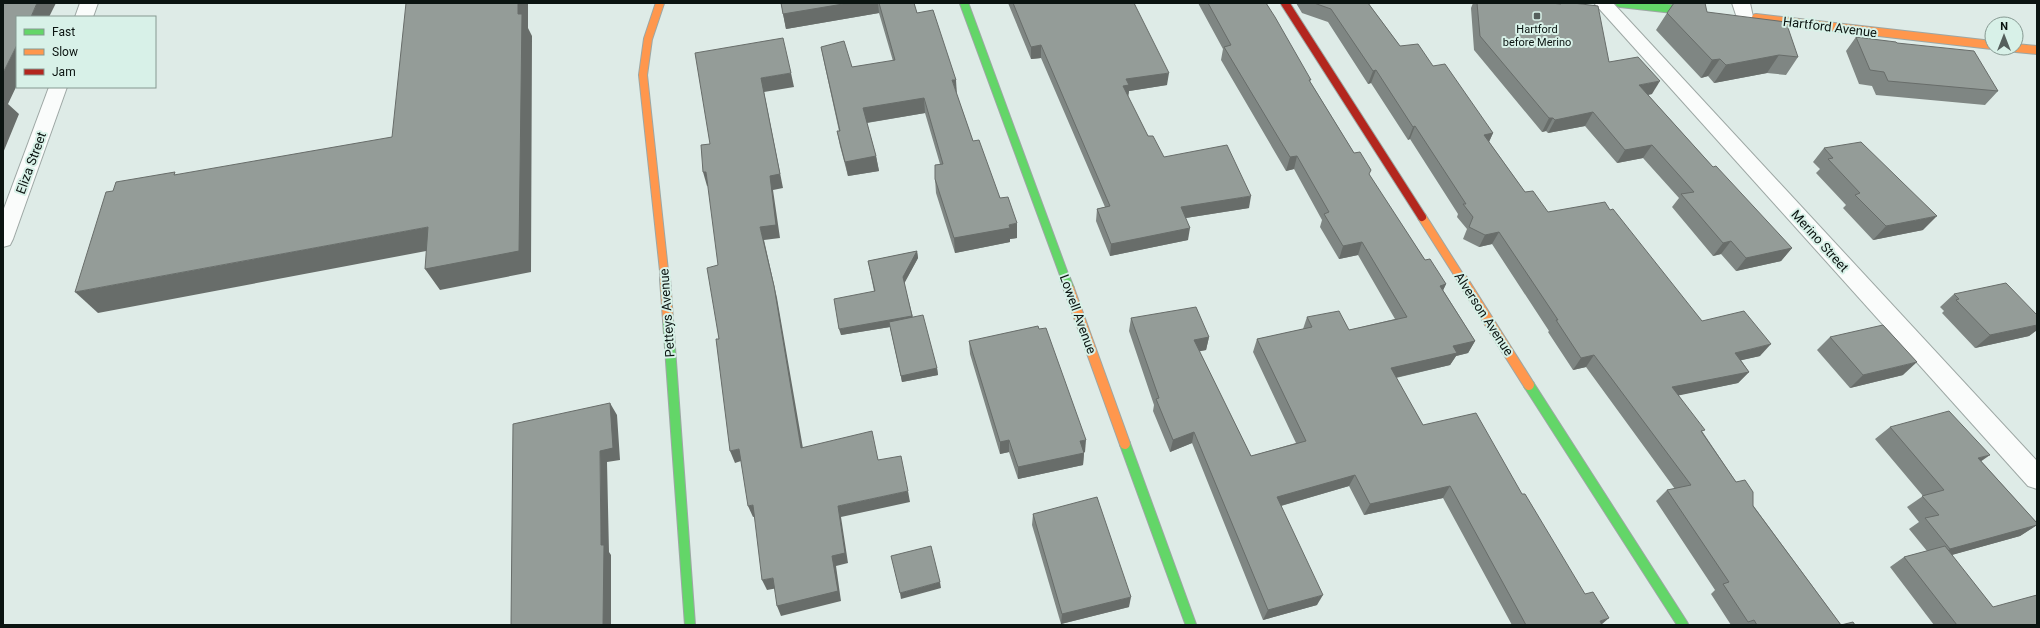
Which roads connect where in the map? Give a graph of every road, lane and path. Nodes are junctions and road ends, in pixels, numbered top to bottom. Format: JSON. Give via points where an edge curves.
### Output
{"nodes":[{"id":1,"x":89,"y":3,"type":"edge"},
{"id":2,"x":660,"y":3,"type":"edge"},
{"id":3,"x":964,"y":3,"type":"edge"},
{"id":4,"x":1285,"y":3,"type":"edge"},
{"id":5,"x":1603,"y":3,"type":"edge"},
{"id":6,"x":1620,"y":3,"type":"edge"},
{"id":7,"x":1741,"y":12,"type":"edge"},
{"id":8,"x":1713,"y":14,"type":"edge"},
{"id":9,"x":84,"y":16,"type":"edge"},
{"id":10,"x":1984,"y":44,"type":"edge"},
{"id":11,"x":2024,"y":49,"type":"edge"},
{"id":12,"x":2037,"y":50,"type":"edge"},
{"id":13,"x":58,"y":88,"type":"edge"},
{"id":14,"x":3,"y":239,"type":"edge"},
{"id":15,"x":2037,"y":478,"type":"edge"},
{"id":16,"x":690,"y":625,"type":"edge"},
{"id":17,"x":1191,"y":625,"type":"edge"},
{"id":18,"x":1683,"y":625,"type":"edge"}],
"edges":[{"from":1,"to":9,"type":"street"},
{"from":2,"to":16,"type":"street","name":"Petteys Avenue","via":[[651,22],[643,75],[664,274]]},
{"from":3,"to":17,"type":"street","name":"Lowell Avenue"},
{"from":4,"to":18,"type":"street","name":"Alverson Avenue"},
{"from":5,"to":15,"type":"street","name":"Merino Street"},
{"from":6,"to":8,"type":"street"},
{"from":7,"to":10,"type":"street","name":"Hartford Avenue"},
{"from":11,"to":12,"type":"street"},
{"from":13,"to":14,"type":"street","name":"Eliza Street"}]}
